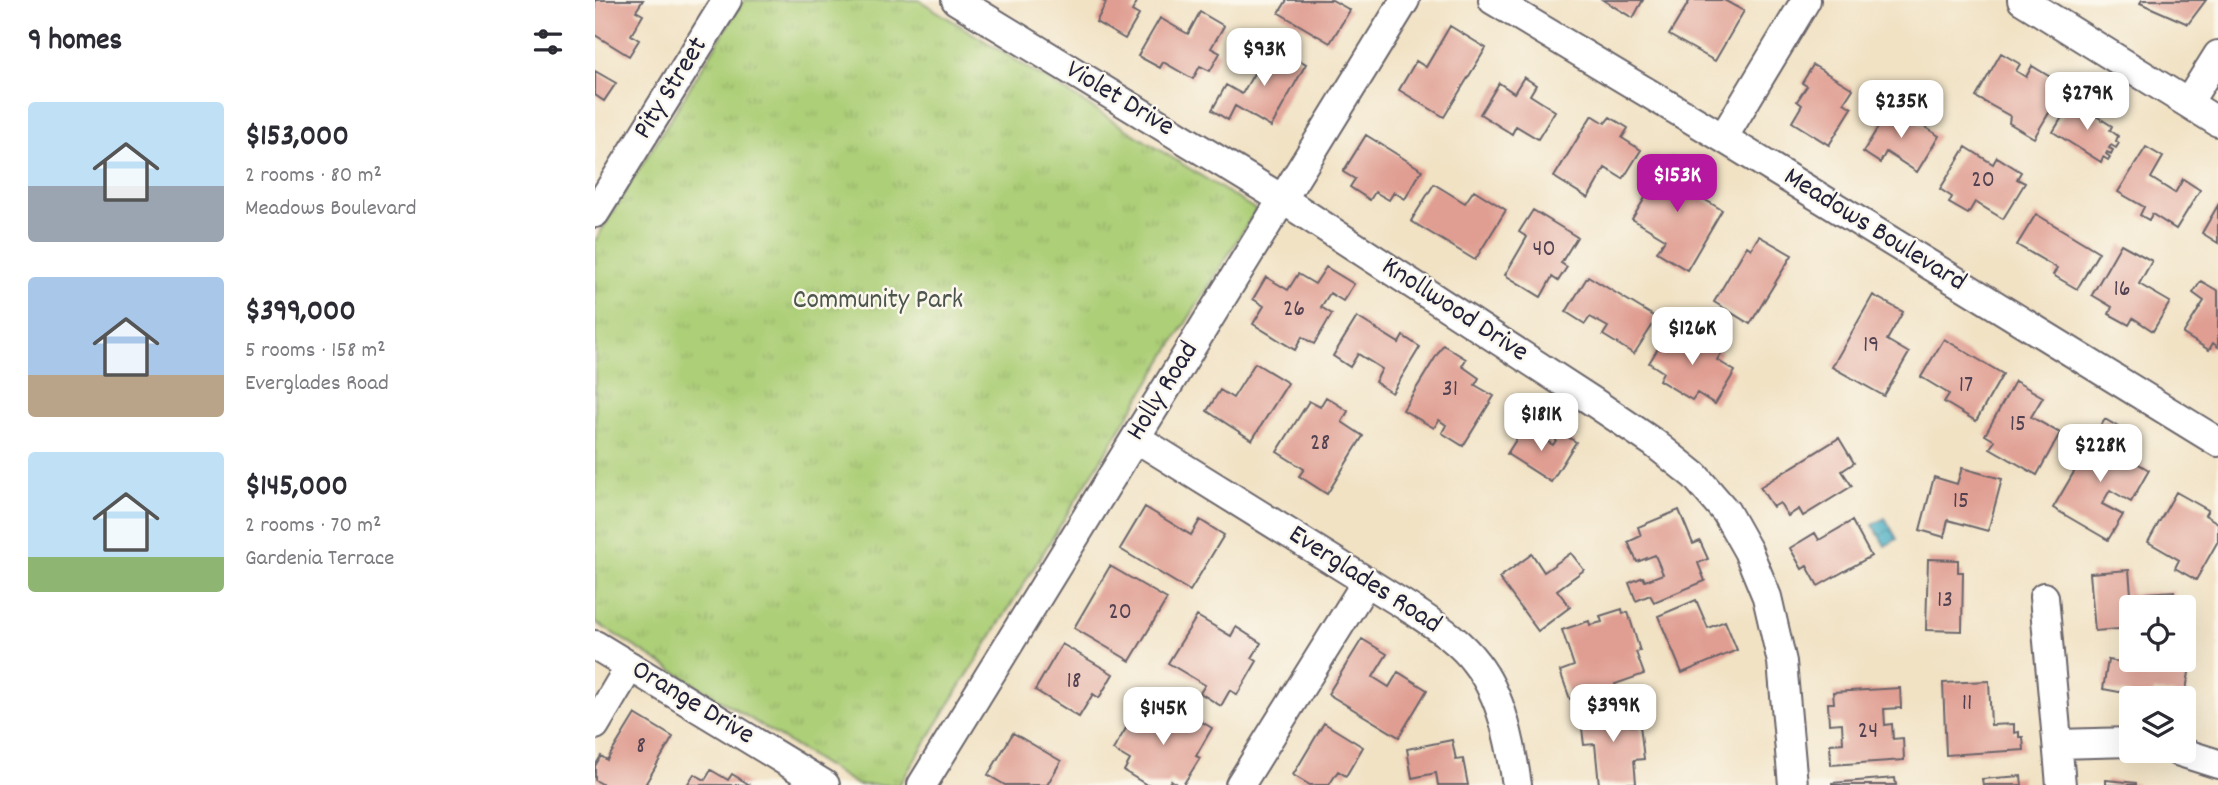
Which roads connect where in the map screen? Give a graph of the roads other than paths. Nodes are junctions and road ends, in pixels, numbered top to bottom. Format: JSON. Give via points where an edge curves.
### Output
{"nodes":[{"id":1,"x":727,"y":0,"type":"edge"},
{"id":2,"x":956,"y":0,"type":"edge"},
{"id":3,"x":1405,"y":0,"type":"edge"},
{"id":4,"x":1493,"y":0,"type":"edge"},
{"id":5,"x":1807,"y":0,"type":"edge"},
{"id":6,"x":2022,"y":0,"type":"edge"},
{"id":7,"x":2218,"y":55,"type":"edge"},
{"id":8,"x":2188,"y":103,"type":"junction"},
{"id":9,"x":2218,"y":122,"type":"edge"},
{"id":10,"x":1723,"y":138,"type":"junction"},
{"id":11,"x":1282,"y":199,"type":"junction"},
{"id":12,"x":595,"y":213,"type":"edge"},
{"id":13,"x":1136,"y":438,"type":"junction"},
{"id":14,"x":2218,"y":442,"type":"edge"},
{"id":15,"x":1367,"y":581,"type":"junction"},
{"id":16,"x":2045,"y":597,"type":"dead end"},
{"id":17,"x":595,"y":645,"type":"edge"},
{"id":18,"x":630,"y":666,"type":"junction"},
{"id":19,"x":595,"y":725,"type":"edge"},
{"id":20,"x":2119,"y":742,"type":"edge"},
{"id":21,"x":2057,"y":744,"type":"junction"},
{"id":22,"x":2196,"y":757,"type":"edge"},
{"id":23,"x":2218,"y":764,"type":"edge"},
{"id":24,"x":825,"y":785,"type":"edge"},
{"id":25,"x":922,"y":785,"type":"edge"},
{"id":26,"x":1240,"y":785,"type":"edge"},
{"id":27,"x":1517,"y":785,"type":"edge"},
{"id":28,"x":1793,"y":785,"type":"edge"},
{"id":29,"x":2061,"y":785,"type":"edge"}],
"edges":[{"from":1,"to":12,"type":"street","name":"Pity Street"},
{"from":2,"to":11,"type":"street","name":"Violet Drive"},
{"from":3,"to":11,"type":"street","name":"Holly Road"},
{"from":4,"to":10,"type":"street","name":"Meadows Boulevard"},
{"from":5,"to":10,"type":"street"},
{"from":6,"to":8,"type":"street"},
{"from":7,"to":8,"type":"street"},
{"from":8,"to":9,"type":"street"},
{"from":10,"to":14,"type":"street","name":"Meadows Boulevard"},
{"from":11,"to":13,"type":"street","name":"Holly Road"},
{"from":11,"to":28,"type":"street","name":"Knollwood Drive","via":[[1644,436],[1710,491],[1737,530],[1767,597],[1782,663]]},
{"from":13,"to":15,"type":"street","name":"Everglades Road"},
{"from":13,"to":25,"type":"street","name":"Holly Road"},
{"from":15,"to":26,"type":"street"},
{"from":15,"to":27,"type":"street","name":"Everglades Road","via":[[1439,628],[1476,662],[1503,719]]},
{"from":16,"to":21,"type":"street"},
{"from":17,"to":18,"type":"street","name":"Orange Drive"},
{"from":18,"to":19,"type":"street"},
{"from":18,"to":24,"type":"street","name":"Orange Drive"},
{"from":20,"to":21,"type":"street"},
{"from":21,"to":29,"type":"street"},
{"from":22,"to":23,"type":"street"}]}
